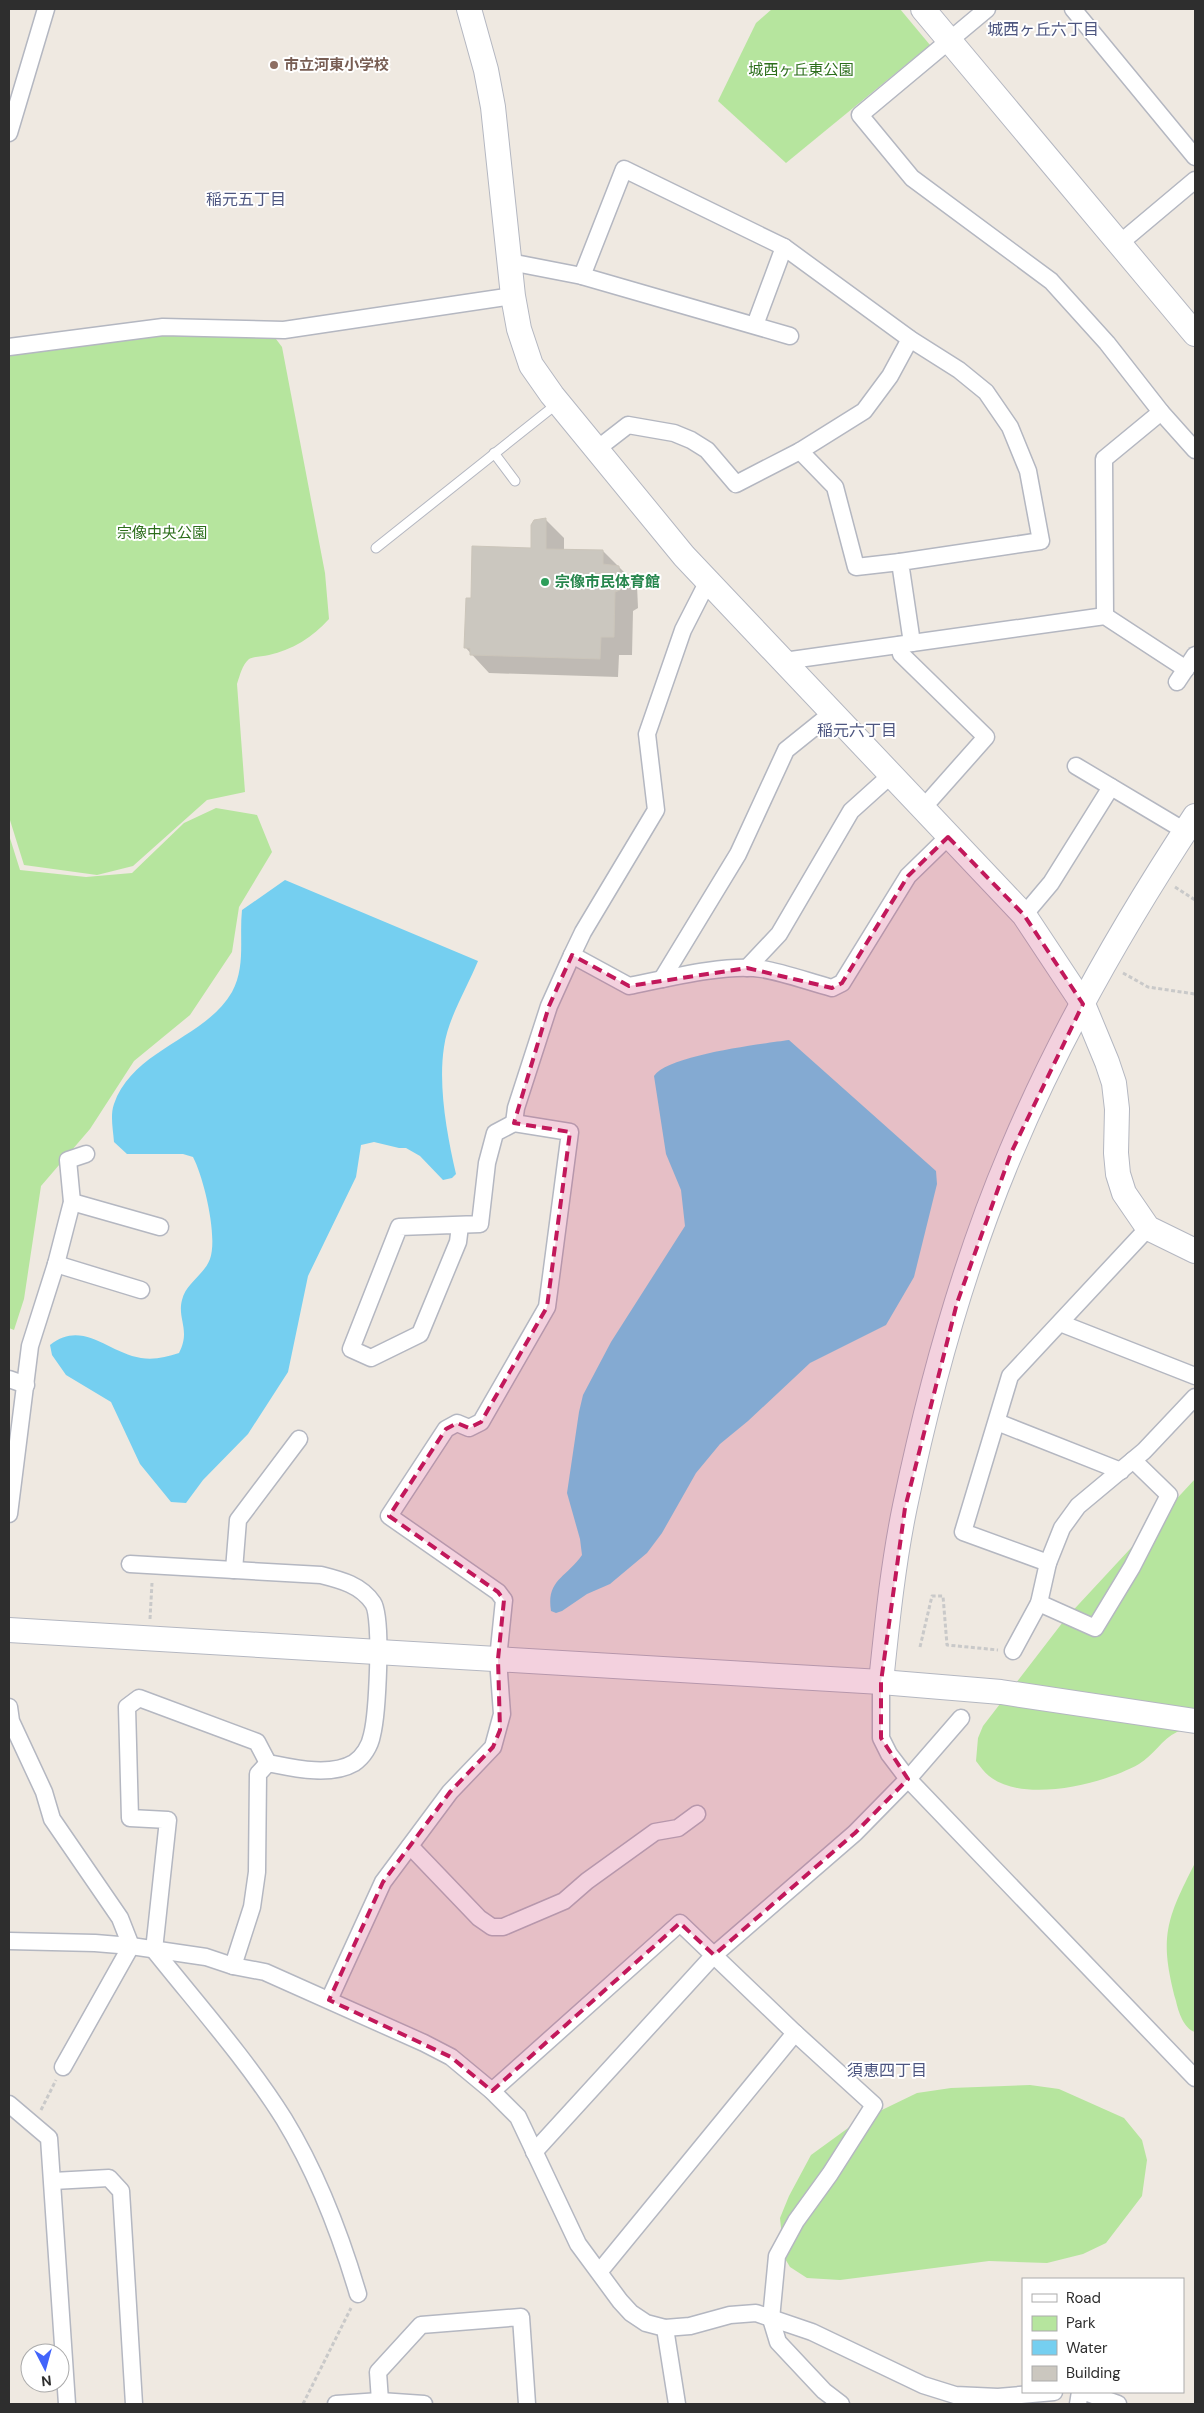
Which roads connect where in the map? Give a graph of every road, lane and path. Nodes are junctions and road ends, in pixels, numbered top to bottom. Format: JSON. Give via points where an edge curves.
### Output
{"nodes":[{"id":1,"x":46,"y":9,"type":"edge"},
{"id":2,"x":469,"y":9,"type":"edge"},
{"id":3,"x":923,"y":9,"type":"edge"},
{"id":4,"x":988,"y":9,"type":"edge"},
{"id":5,"x":1073,"y":9,"type":"edge"},
{"id":6,"x":950,"y":41,"type":"junction"},
{"id":7,"x":9,"y":134,"type":"edge"},
{"id":8,"x":1195,"y":158,"type":"edge"},
{"id":9,"x":1195,"y":180,"type":"edge"},
{"id":10,"x":1120,"y":243,"type":"junction"},
{"id":11,"x":784,"y":247,"type":"junction"},
{"id":12,"x":510,"y":262,"type":"junction"},
{"id":13,"x":582,"y":276,"type":"junction"},
{"id":14,"x":513,"y":296,"type":"junction"},
{"id":15,"x":755,"y":325,"type":"junction"},
{"id":16,"x":1195,"y":334,"type":"edge"},
{"id":17,"x":790,"y":336,"type":"dead end"},
{"id":18,"x":910,"y":339,"type":"junction"},
{"id":19,"x":9,"y":347,"type":"edge"},
{"id":20,"x":559,"y":402,"type":"junction"},
{"id":21,"x":1162,"y":412,"type":"junction"},
{"id":22,"x":597,"y":448,"type":"junction"},
{"id":23,"x":1195,"y":450,"type":"edge"},
{"id":24,"x":800,"y":451,"type":"junction"},
{"id":25,"x":494,"y":453,"type":"junction"},
{"id":26,"x":515,"y":481,"type":"dead end"},
{"id":27,"x":376,"y":548,"type":"dead end"},
{"id":28,"x":900,"y":562,"type":"junction"},
{"id":29,"x":708,"y":581,"type":"junction"},
{"id":30,"x":1105,"y":616,"type":"junction"},
{"id":31,"x":906,"y":644,"type":"junction"},
{"id":32,"x":784,"y":661,"type":"junction"},
{"id":33,"x":1186,"y":669,"type":"edge"},
{"id":34,"x":832,"y":713,"type":"junction"},
{"id":35,"x":1076,"y":766,"type":"dead end"},
{"id":36,"x":891,"y":775,"type":"junction"},
{"id":37,"x":1111,"y":787,"type":"junction"},
{"id":38,"x":923,"y":808,"type":"junction"},
{"id":39,"x":1190,"y":823,"type":"edge"},
{"id":40,"x":948,"y":837,"type":"junction"},
{"id":41,"x":1024,"y":915,"type":"junction"},
{"id":42,"x":572,"y":954,"type":"junction"},
{"id":43,"x":1105,"y":963,"type":"junction"},
{"id":44,"x":747,"y":968,"type":"junction"},
{"id":45,"x":662,"y":979,"type":"junction"},
{"id":46,"x":1195,"y":994,"type":"edge"},
{"id":47,"x":1084,"y":1004,"type":"junction"},
{"id":48,"x":514,"y":1123,"type":"junction"},
{"id":49,"x":86,"y":1154,"type":"dead end"},
{"id":50,"x":72,"y":1202,"type":"junction"},
{"id":51,"x":460,"y":1226,"type":"junction"},
{"id":52,"x":160,"y":1227,"type":"dead end"},
{"id":53,"x":1148,"y":1228,"type":"junction"},
{"id":54,"x":1195,"y":1251,"type":"edge"},
{"id":55,"x":56,"y":1264,"type":"junction"},
{"id":56,"x":141,"y":1290,"type":"dead end"},
{"id":57,"x":1060,"y":1323,"type":"junction"},
{"id":58,"x":1195,"y":1376,"type":"edge"},
{"id":59,"x":9,"y":1378,"type":"edge"},
{"id":60,"x":26,"y":1385,"type":"junction"},
{"id":61,"x":1195,"y":1397,"type":"edge"},
{"id":62,"x":997,"y":1422,"type":"junction"},
{"id":63,"x":298,"y":1438,"type":"dead end"},
{"id":64,"x":1133,"y":1460,"type":"junction"},
{"id":65,"x":1121,"y":1471,"type":"junction"},
{"id":66,"x":9,"y":1514,"type":"edge"},
{"id":67,"x":1048,"y":1563,"type":"junction"},
{"id":68,"x":130,"y":1564,"type":"dead end"},
{"id":69,"x":153,"y":1565,"type":"junction"},
{"id":70,"x":234,"y":1570,"type":"junction"},
{"id":71,"x":1039,"y":1603,"type":"junction"},
{"id":72,"x":9,"y":1630,"type":"edge"},
{"id":73,"x":149,"y":1638,"type":"junction"},
{"id":74,"x":920,"y":1647,"type":"dead end"},
{"id":75,"x":1013,"y":1651,"type":"joint"},
{"id":76,"x":378,"y":1652,"type":"junction"},
{"id":77,"x":498,"y":1659,"type":"junction"},
{"id":78,"x":881,"y":1682,"type":"junction"},
{"id":79,"x":9,"y":1707,"type":"edge"},
{"id":80,"x":961,"y":1718,"type":"dead end"},
{"id":81,"x":1195,"y":1721,"type":"edge"},
{"id":82,"x":268,"y":1763,"type":"junction"},
{"id":83,"x":908,"y":1779,"type":"junction"},
{"id":84,"x":697,"y":1814,"type":"dead end"},
{"id":85,"x":410,"y":1846,"type":"junction"},
{"id":86,"x":9,"y":1941,"type":"edge"},
{"id":87,"x":131,"y":1946,"type":"junction"},
{"id":88,"x":154,"y":1950,"type":"junction"},
{"id":89,"x":714,"y":1955,"type":"junction"},
{"id":90,"x":233,"y":1966,"type":"junction"},
{"id":91,"x":329,"y":2000,"type":"junction"},
{"id":92,"x":795,"y":2033,"type":"junction"},
{"id":93,"x":63,"y":2067,"type":"joint"},
{"id":94,"x":1195,"y":2078,"type":"edge"},
{"id":95,"x":492,"y":2090,"type":"junction"},
{"id":96,"x":9,"y":2104,"type":"edge"},
{"id":97,"x":33,"y":2124,"type":"junction"},
{"id":98,"x":534,"y":2152,"type":"junction"},
{"id":99,"x":53,"y":2181,"type":"junction"},
{"id":100,"x":600,"y":2271,"type":"junction"},
{"id":101,"x":358,"y":2294,"type":"joint"},
{"id":102,"x":771,"y":2319,"type":"junction"},
{"id":103,"x":665,"y":2328,"type":"junction"},
{"id":104,"x":1043,"y":2393,"type":"edge"},
{"id":105,"x":1088,"y":2393,"type":"edge"},
{"id":106,"x":380,"y":2401,"type":"junction"},
{"id":107,"x":67,"y":2404,"type":"edge"},
{"id":108,"x":134,"y":2404,"type":"edge"},
{"id":109,"x":303,"y":2404,"type":"edge"},
{"id":110,"x":336,"y":2404,"type":"edge"},
{"id":111,"x":424,"y":2404,"type":"edge"},
{"id":112,"x":528,"y":2404,"type":"edge"},
{"id":113,"x":677,"y":2404,"type":"edge"},
{"id":114,"x":841,"y":2404,"type":"edge"},
{"id":115,"x":1118,"y":2404,"type":"edge"}],
"edges":[{"from":1,"to":7,"type":"street"},
{"from":2,"to":12,"type":"street","via":[[494,107]]},
{"from":3,"to":6,"type":"street"},
{"from":4,"to":6,"type":"street"},
{"from":5,"to":8,"type":"street"},
{"from":6,"to":10,"type":"street"},
{"from":6,"to":21,"type":"street","via":[[860,115],[912,178],[1051,282],[1107,343]]},
{"from":9,"to":10,"type":"street"},
{"from":10,"to":16,"type":"street"},
{"from":11,"to":13,"type":"street","via":[[624,169]]},
{"from":11,"to":15,"type":"street"},
{"from":11,"to":18,"type":"street"},
{"from":12,"to":13,"type":"street"},
{"from":12,"to":14,"type":"street"},
{"from":13,"to":15,"type":"street"},
{"from":14,"to":19,"type":"street","via":[[284,330],[163,327]]},
{"from":14,"to":20,"type":"street","via":[[519,329],[532,365]]},
{"from":15,"to":17,"type":"street"},
{"from":18,"to":24,"type":"street","via":[[890,376],[864,411]]},
{"from":18,"to":28,"type":"street","via":[[959,370],[986,392],[1010,427],[1028,471],[1041,541]]},
{"from":20,"to":22,"type":"street"},
{"from":20,"to":25,"type":"lane"},
{"from":21,"to":23,"type":"street"},
{"from":21,"to":30,"type":"street","via":[[1104,459]]},
{"from":22,"to":24,"type":"street","via":[[628,425],[674,433],[708,450],[736,484]]},
{"from":22,"to":29,"type":"street"},
{"from":24,"to":28,"type":"street","via":[[835,487],[856,568]]},
{"from":25,"to":26,"type":"lane"},
{"from":25,"to":27,"type":"lane"},
{"from":28,"to":31,"type":"street"},
{"from":29,"to":32,"type":"street"},
{"from":29,"to":42,"type":"street","via":[[683,630],[647,734],[656,810]]},
{"from":30,"to":31,"type":"street"},
{"from":30,"to":33,"type":"street"},
{"from":31,"to":32,"type":"street"},
{"from":31,"to":38,"type":"street","via":[[901,654],[986,737]]},
{"from":32,"to":34,"type":"street"},
{"from":34,"to":36,"type":"street"},
{"from":34,"to":45,"type":"street","via":[[786,750],[738,854]]},
{"from":35,"to":37,"type":"street"},
{"from":36,"to":38,"type":"street"},
{"from":36,"to":44,"type":"street","via":[[851,811],[779,934]]},
{"from":37,"to":39,"type":"street"},
{"from":37,"to":41,"type":"street","via":[[1051,883]]},
{"from":38,"to":40,"type":"street"},
{"from":39,"to":43,"type":"street"},
{"from":40,"to":41,"type":"street"},
{"from":40,"to":44,"type":"street","via":[[908,876],[842,983],[832,988]]},
{"from":41,"to":47,"type":"street"},
{"from":42,"to":45,"type":"street","via":[[629,986]]},
{"from":42,"to":48,"type":"street","via":[[549,1006]]},
{"from":43,"to":46,"type":"path","via":[[1148,987]]},
{"from":43,"to":47,"type":"street"},
{"from":44,"to":45,"type":"street"},
{"from":47,"to":53,"type":"street","via":[[1114,1083],[1118,1174],[1124,1193]]},
{"from":47,"to":78,"type":"street","via":[[1042,1084],[1011,1153],[957,1303],[904,1508]]},
{"from":48,"to":51,"type":"street","via":[[495,1134],[487,1163],[480,1224]]},
{"from":48,"to":77,"type":"street","via":[[570,1132],[547,1307],[481,1422],[469,1428],[457,1424],[446,1429],[389,1516],[498,1592],[504,1600]]},
{"from":49,"to":50,"type":"street","via":[[68,1160]]},
{"from":50,"to":52,"type":"street"},
{"from":50,"to":55,"type":"street"},
{"from":51,"to":51,"type":"street","via":[[399,1227],[351,1349],[372,1358],[420,1334],[458,1242]]},
{"from":53,"to":54,"type":"street"},
{"from":53,"to":57,"type":"street"},
{"from":55,"to":56,"type":"street"},
{"from":55,"to":60,"type":"street","via":[[30,1346]]},
{"from":57,"to":58,"type":"street"},
{"from":57,"to":62,"type":"street","via":[[1010,1376]]},
{"from":59,"to":60,"type":"street"},
{"from":60,"to":66,"type":"street"},
{"from":61,"to":64,"type":"street"},
{"from":62,"to":65,"type":"street"},
{"from":62,"to":67,"type":"street","via":[[963,1532]]},
{"from":63,"to":70,"type":"street","via":[[238,1520]]},
{"from":64,"to":65,"type":"street"},
{"from":64,"to":71,"type":"street","via":[[1169,1495],[1132,1567],[1095,1628]]},
{"from":65,"to":67,"type":"street","via":[[1078,1506],[1062,1528]]},
{"from":67,"to":71,"type":"street"},
{"from":68,"to":69,"type":"street"},
{"from":69,"to":70,"type":"street"},
{"from":69,"to":73,"type":"path"},
{"from":70,"to":76,"type":"street","via":[[321,1575],[344,1581],[363,1592],[374,1605],[378,1619]]},
{"from":71,"to":75,"type":"street"},
{"from":72,"to":73,"type":"street"},
{"from":73,"to":76,"type":"street"},
{"from":74,"to":75,"type":"path","via":[[932,1596],[943,1596],[947,1645]]},
{"from":76,"to":77,"type":"street"},
{"from":76,"to":82,"type":"street","via":[[372,1735],[367,1751],[354,1763],[336,1770]]},
{"from":77,"to":78,"type":"street"},
{"from":77,"to":85,"type":"street","via":[[502,1714],[493,1747],[450,1792]]},
{"from":78,"to":81,"type":"street","via":[[1001,1692]]},
{"from":78,"to":83,"type":"street","via":[[881,1738]]},
{"from":79,"to":87,"type":"street","via":[[11,1721],[44,1792],[52,1818],[120,1918]]},
{"from":80,"to":83,"type":"street"},
{"from":82,"to":88,"type":"street","via":[[257,1742],[139,1698],[127,1707],[130,1818],[168,1820]]},
{"from":82,"to":90,"type":"street","via":[[258,1774],[257,1872],[252,1907]]},
{"from":83,"to":89,"type":"street","via":[[856,1833]]},
{"from":83,"to":94,"type":"street"},
{"from":84,"to":85,"type":"street","via":[[678,1828],[655,1832],[564,1901],[503,1927],[492,1927],[479,1918]]},
{"from":85,"to":91,"type":"street","via":[[383,1882]]},
{"from":86,"to":87,"type":"street"},
{"from":87,"to":88,"type":"street"},
{"from":87,"to":93,"type":"street"},
{"from":88,"to":90,"type":"street","via":[[206,1957]]},
{"from":88,"to":101,"type":"street","via":[[284,2119],[342,2239]]},
{"from":89,"to":92,"type":"street"},
{"from":89,"to":95,"type":"street","via":[[680,1923]]},
{"from":89,"to":98,"type":"street"},
{"from":90,"to":91,"type":"street","via":[[265,1972]]},
{"from":91,"to":95,"type":"street","via":[[451,2057]]},
{"from":92,"to":100,"type":"street"},
{"from":92,"to":102,"type":"street","via":[[874,2104],[796,2221],[777,2256]]},
{"from":93,"to":97,"type":"path"},
{"from":95,"to":98,"type":"street","via":[[518,2117]]},
{"from":96,"to":97,"type":"street"},
{"from":97,"to":99,"type":"street","via":[[49,2138]]},
{"from":98,"to":100,"type":"street","via":[[578,2244]]},
{"from":99,"to":107,"type":"street"},
{"from":99,"to":108,"type":"street","via":[[109,2178],[121,2191]]},
{"from":100,"to":103,"type":"street","via":[[631,2313],[646,2323]]},
{"from":101,"to":109,"type":"path"},
{"from":102,"to":103,"type":"street","via":[[756,2313],[730,2315],[690,2326]]},
{"from":102,"to":104,"type":"street","via":[[812,2332],[923,2385],[956,2395],[998,2397]]},
{"from":102,"to":114,"type":"street","via":[[778,2342],[824,2391]]},
{"from":103,"to":113,"type":"street"},
{"from":105,"to":115,"type":"street"},
{"from":106,"to":110,"type":"street"},
{"from":106,"to":111,"type":"street"},
{"from":106,"to":112,"type":"street","via":[[378,2372],[421,2325],[520,2317]]}]}
